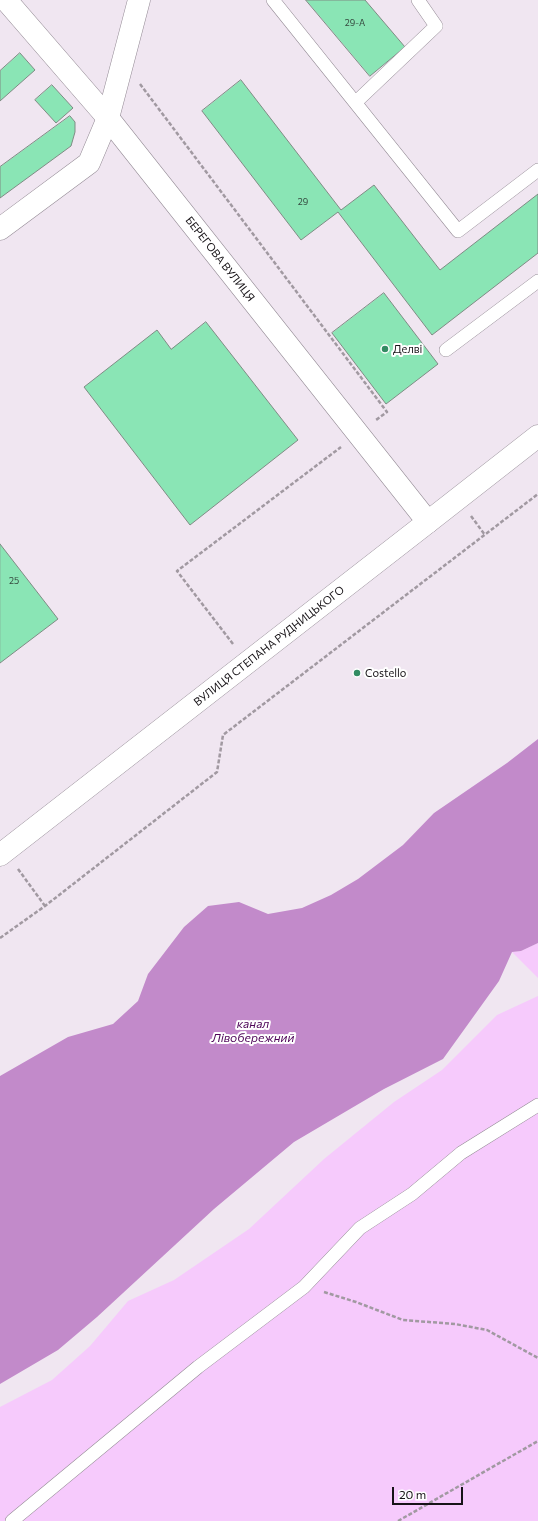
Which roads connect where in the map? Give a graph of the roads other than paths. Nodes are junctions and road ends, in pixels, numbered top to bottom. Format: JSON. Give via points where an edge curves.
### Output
{"nodes":[{"id":1,"x":6,"y":0,"type":"edge"},
{"id":2,"x":139,"y":0,"type":"edge"},
{"id":3,"x":273,"y":0,"type":"edge"},
{"id":4,"x":418,"y":0,"type":"edge"},
{"id":5,"x":356,"y":102,"type":"junction"},
{"id":6,"x":108,"y":118,"type":"junction"},
{"id":7,"x":538,"y":170,"type":"edge"},
{"id":8,"x":0,"y":229,"type":"edge"},
{"id":9,"x":538,"y":281,"type":"edge"},
{"id":10,"x":446,"y":350,"type":"dead end"},
{"id":11,"x":538,"y":436,"type":"edge"},
{"id":12,"x":428,"y":522,"type":"junction"},
{"id":13,"x":3,"y":853,"type":"edge"},
{"id":14,"x":538,"y":1105,"type":"edge"},
{"id":15,"x":12,"y":1521,"type":"edge"}],
"edges":[{"from":1,"to":6,"type":"street","name":"БЕРЕГОВА ВУЛИЦЯ"},
{"from":2,"to":6,"type":"street"},
{"from":3,"to":5,"type":"lane"},
{"from":4,"to":5,"type":"lane","via":[[436,26]]},
{"from":5,"to":7,"type":"lane","via":[[458,231]]},
{"from":6,"to":8,"type":"street","via":[[89,163]]},
{"from":6,"to":12,"type":"street","name":"БЕРЕГОВА ВУЛИЦЯ"},
{"from":9,"to":10,"type":"lane"},
{"from":11,"to":12,"type":"street","name":"ВУЛИЦЯ СТЕПАНА РУДНИЦЬКОГО"},
{"from":12,"to":13,"type":"street","name":"ВУЛИЦЯ СТЕПАНА РУДНИЦЬКОГО"},
{"from":14,"to":15,"type":"lane","via":[[461,1153],[412,1194],[360,1228],[304,1287],[198,1368]]}]}
